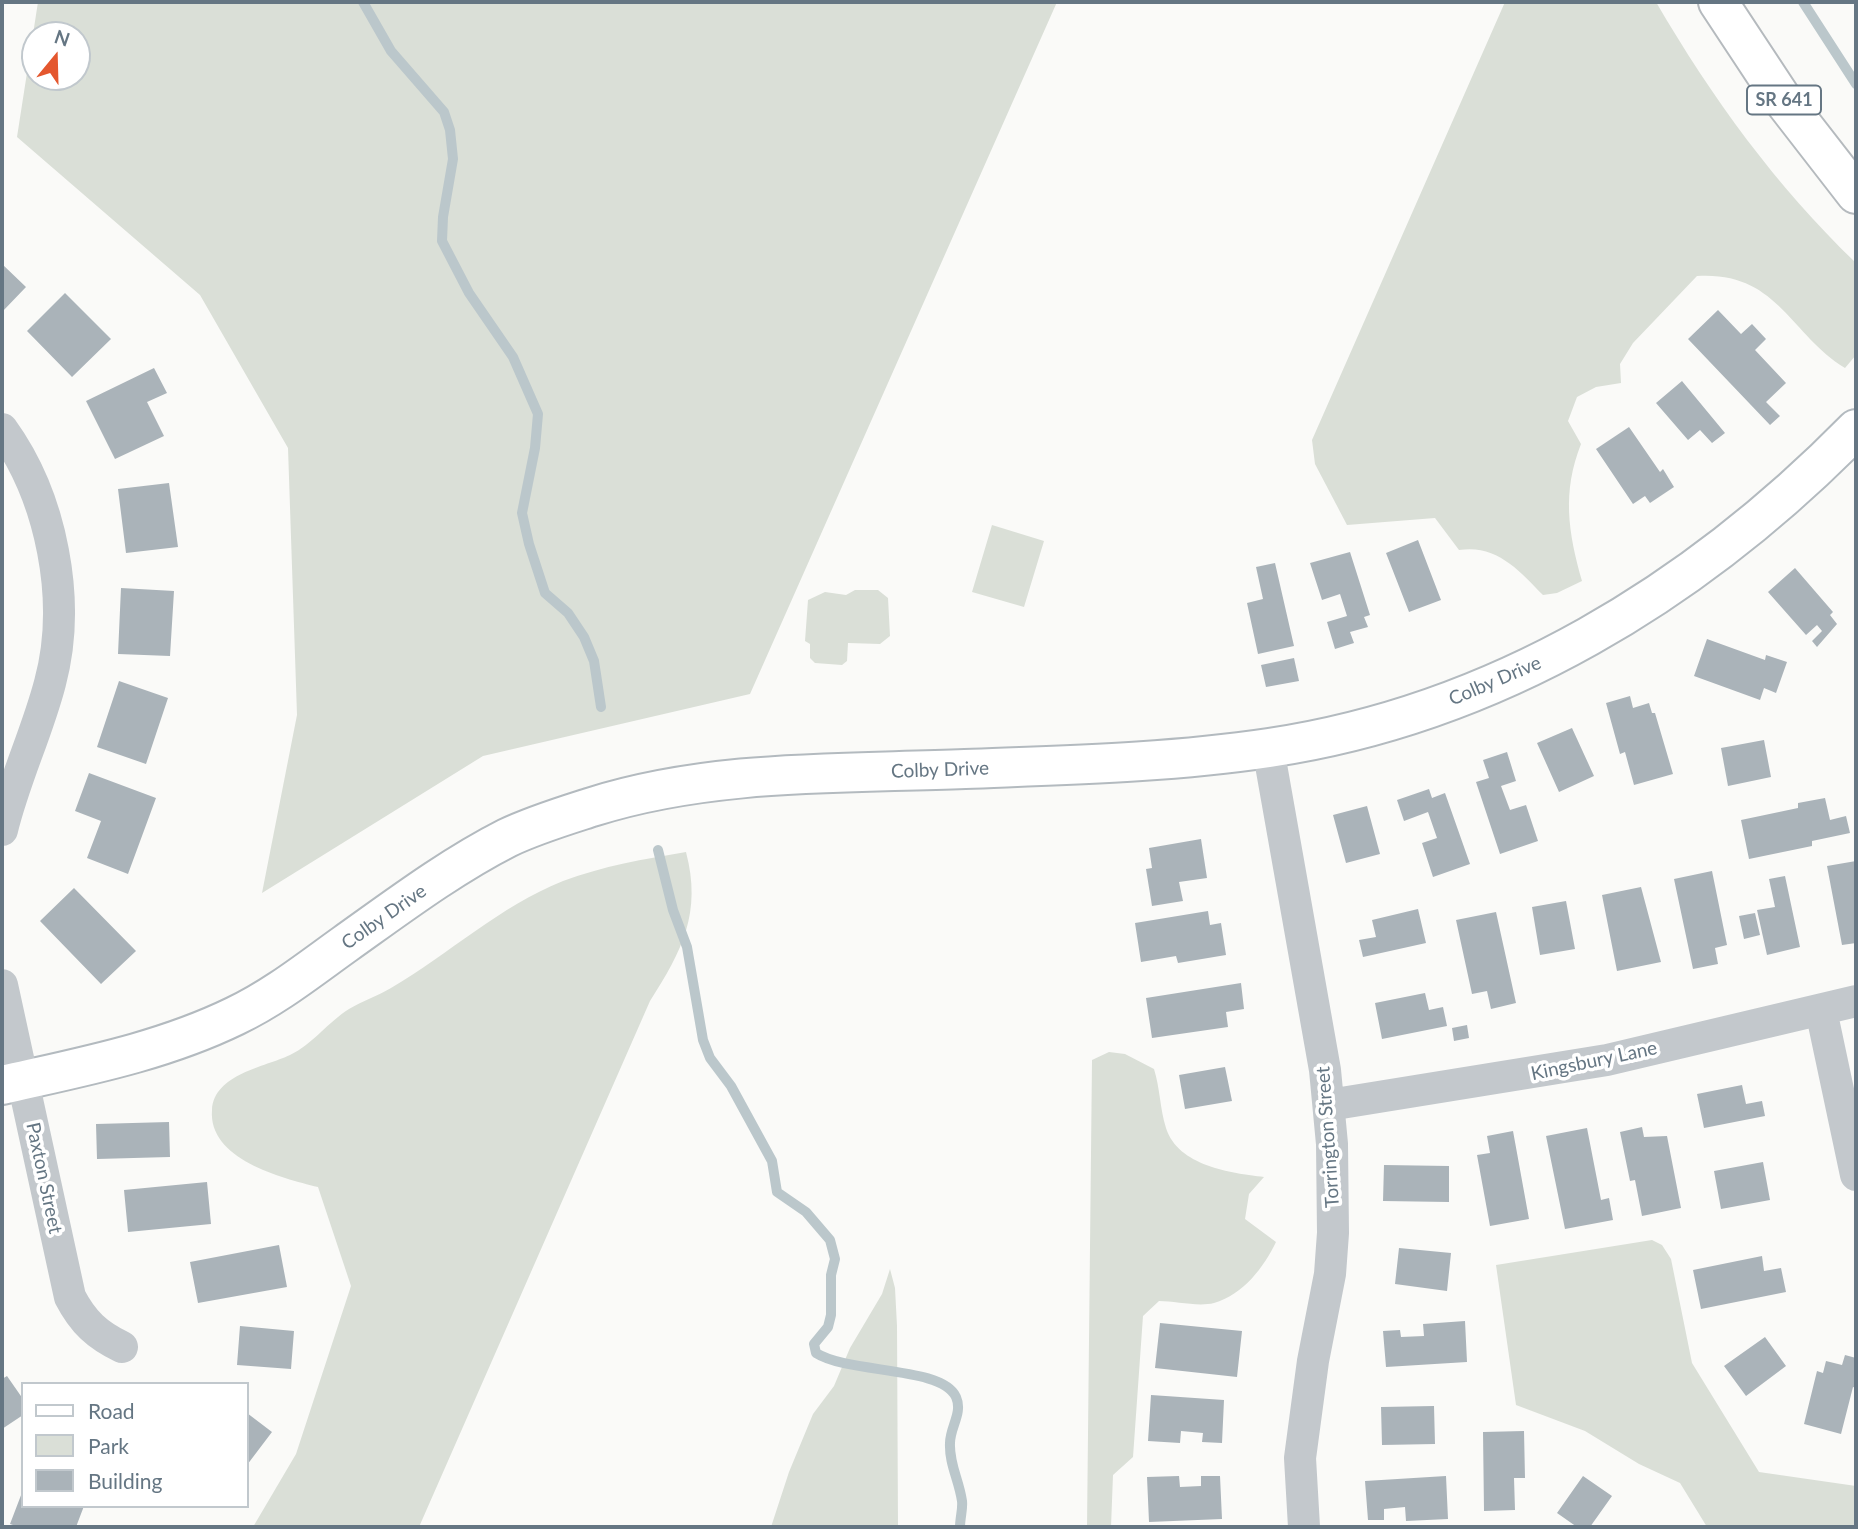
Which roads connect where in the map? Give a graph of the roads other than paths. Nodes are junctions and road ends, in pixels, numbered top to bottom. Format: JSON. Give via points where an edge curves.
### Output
{"nodes":[{"id":1,"x":1718,"y":2,"type":"edge"},
{"id":2,"x":1856,"y":194,"type":"edge"},
{"id":3,"x":2,"y":429,"type":"edge"},
{"id":4,"x":1856,"y":429,"type":"edge"},
{"id":5,"x":1268,"y":748,"type":"junction"},
{"id":6,"x":2,"y":830,"type":"edge"},
{"id":7,"x":2,"y":985,"type":"edge"},
{"id":8,"x":1856,"y":1001,"type":"edge"},
{"id":9,"x":1821,"y":1010,"type":"junction"},
{"id":10,"x":12,"y":1082,"type":"edge"},
{"id":11,"x":1329,"y":1105,"type":"junction"},
{"id":12,"x":1856,"y":1175,"type":"edge"},
{"id":13,"x":122,"y":1347,"type":"dead end"},
{"id":14,"x":1304,"y":1527,"type":"edge"}],
"edges":[{"from":1,"to":2,"type":"street","number":"SR 641","via":[[1780,96]]},
{"from":3,"to":6,"type":"street","via":[[30,477],[44,514],[56,572],[58,621],[51,680]]},
{"from":4,"to":5,"type":"street","name":"Colby Drive","via":[[1741,534],[1641,608],[1599,632],[1506,679],[1448,702],[1369,727]]},
{"from":5,"to":10,"type":"street","name":"Colby Drive","via":[[1142,762],[722,780],[639,793],[508,838],[234,1016],[123,1058]]},
{"from":5,"to":11,"type":"street","name":"Torrington Street"},
{"from":7,"to":10,"type":"street","name":"Paxton Street"},
{"from":8,"to":9,"type":"street","name":"Kingsbury Lane"},
{"from":9,"to":11,"type":"street","name":"Kingsbury Lane","via":[[1607,1060]]},
{"from":9,"to":12,"type":"street"},
{"from":10,"to":13,"type":"street","name":"Paxton Street","via":[[70,1297],[91,1328]]},
{"from":11,"to":14,"type":"street","name":"Torrington Street","via":[[1333,1233],[1303,1429]]}]}
